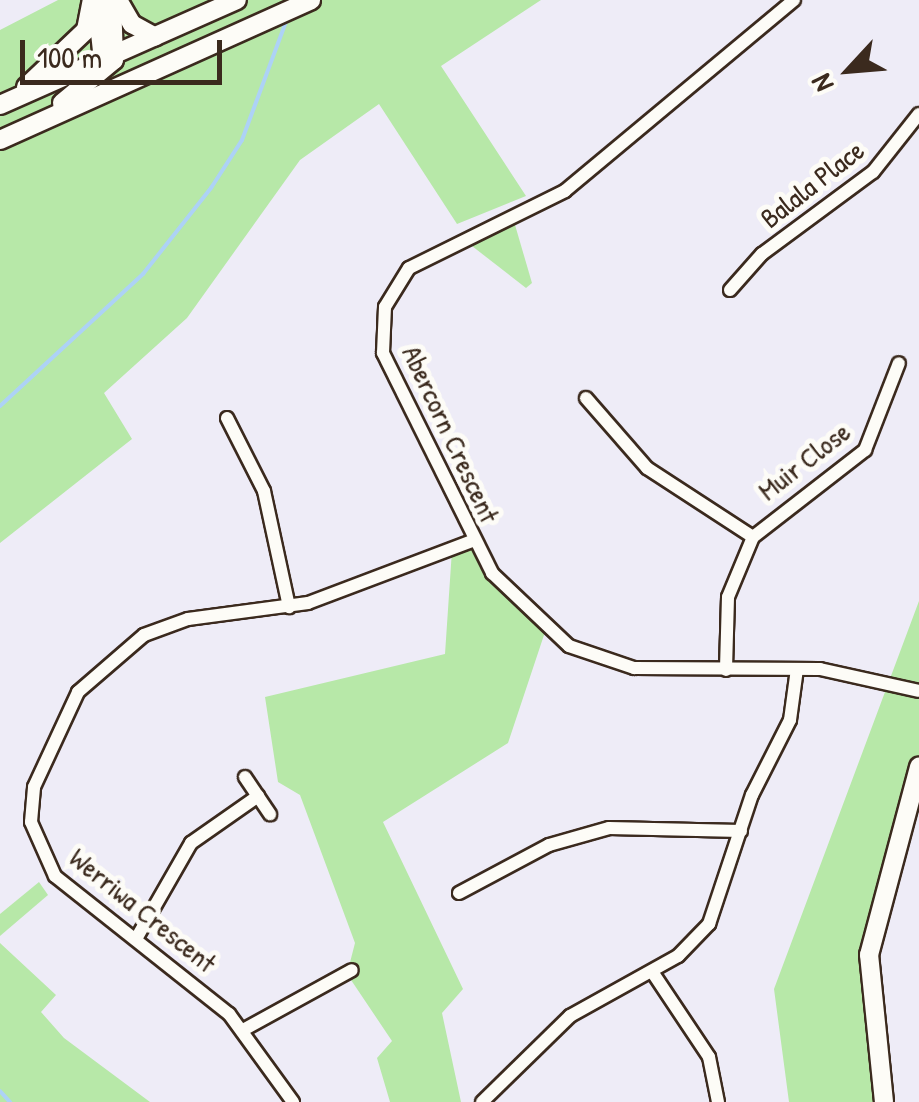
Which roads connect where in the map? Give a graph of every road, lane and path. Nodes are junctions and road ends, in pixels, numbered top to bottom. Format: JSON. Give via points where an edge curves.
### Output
{"nodes":[{"id":1,"x":94,"y":0,"type":"edge"},
{"id":2,"x":115,"y":0,"type":"edge"},
{"id":3,"x":237,"y":0,"type":"edge"},
{"id":4,"x":311,"y":0,"type":"edge"},
{"id":5,"x":794,"y":0,"type":"edge"},
{"id":6,"x":155,"y":37,"type":"junction"},
{"id":7,"x":110,"y":60,"type":"junction"},
{"id":8,"x":175,"y":64,"type":"junction"},
{"id":9,"x":8,"y":102,"type":"edge"},
{"id":10,"x":919,"y":114,"type":"edge"},
{"id":11,"x":4,"y":138,"type":"edge"},
{"id":12,"x":730,"y":290,"type":"dead end"},
{"id":13,"x":899,"y":363,"type":"dead end"},
{"id":14,"x":586,"y":398,"type":"dead end"},
{"id":15,"x":227,"y":418,"type":"dead end"},
{"id":16,"x":753,"y":538,"type":"junction"},
{"id":17,"x":472,"y":541,"type":"junction"},
{"id":18,"x":289,"y":607,"type":"junction"},
{"id":19,"x":797,"y":669,"type":"junction"},
{"id":20,"x":726,"y":670,"type":"junction"},
{"id":21,"x":919,"y":692,"type":"edge"},
{"id":22,"x":919,"y":768,"type":"edge"},
{"id":23,"x":244,"y":777,"type":"dead end"},
{"id":24,"x":258,"y":796,"type":"junction"},
{"id":25,"x":270,"y":814,"type":"dead end"},
{"id":26,"x":741,"y":831,"type":"junction"},
{"id":27,"x":459,"y":893,"type":"dead end"},
{"id":28,"x":136,"y":939,"type":"junction"},
{"id":29,"x":352,"y":970,"type":"dead end"},
{"id":30,"x":653,"y":973,"type":"junction"},
{"id":31,"x":244,"y":1030,"type":"junction"},
{"id":32,"x":293,"y":1102,"type":"edge"},
{"id":33,"x":482,"y":1102,"type":"edge"},
{"id":34,"x":718,"y":1102,"type":"edge"},
{"id":35,"x":884,"y":1102,"type":"edge"}],
"edges":[{"from":1,"to":7,"type":"main road"},
{"from":1,"to":9,"type":"main road","via":[[86,30]]},
{"from":2,"to":6,"type":"main road","via":[[132,24]]},
{"from":2,"to":7,"type":"main road"},
{"from":3,"to":6,"type":"main road"},
{"from":4,"to":8,"type":"main road"},
{"from":5,"to":17,"type":"street","name":"Abercorn Crescent","via":[[565,190],[427,254],[389,296],[381,330],[390,374]]},
{"from":6,"to":7,"type":"main road"},
{"from":7,"to":8,"type":"main road"},
{"from":7,"to":9,"type":"main road"},
{"from":7,"to":11,"type":"main road"},
{"from":8,"to":11,"type":"main road"},
{"from":10,"to":12,"type":"street","name":"Balala Place","via":[[874,172],[762,254]]},
{"from":13,"to":16,"type":"street","name":"Muir Close","via":[[865,450]]},
{"from":14,"to":16,"type":"street","name":"Muir Close","via":[[647,468]]},
{"from":15,"to":18,"type":"street","via":[[264,491]]},
{"from":16,"to":20,"type":"street","name":"Muir Close","via":[[728,597]]},
{"from":17,"to":18,"type":"street","name":"Werriwa Crescent"},
{"from":17,"to":20,"type":"street","name":"Abercorn Crescent","via":[[516,603],[570,646],[634,668]]},
{"from":18,"to":28,"type":"street","name":"Werriwa Crescent","via":[[188,619],[144,635],[78,692],[55,728],[32,798],[37,846],[64,885]]},
{"from":19,"to":20,"type":"street","name":"Abercorn Crescent"},
{"from":19,"to":21,"type":"street","name":"Abercorn Crescent"},
{"from":19,"to":26,"type":"street","via":[[790,720]]},
{"from":22,"to":35,"type":"main road","via":[[870,943],[868,1004]]},
{"from":23,"to":24,"type":"street"},
{"from":24,"to":25,"type":"street"},
{"from":24,"to":28,"type":"street","via":[[191,843]]},
{"from":26,"to":27,"type":"street","via":[[608,828],[549,846]]},
{"from":26,"to":30,"type":"street","via":[[718,911]]},
{"from":28,"to":31,"type":"street","name":"Werriwa Crescent"},
{"from":29,"to":31,"type":"street"},
{"from":30,"to":33,"type":"street","via":[[570,1016]]},
{"from":30,"to":34,"type":"street","via":[[708,1058]]},
{"from":31,"to":32,"type":"street","name":"Werriwa Crescent"}]}
